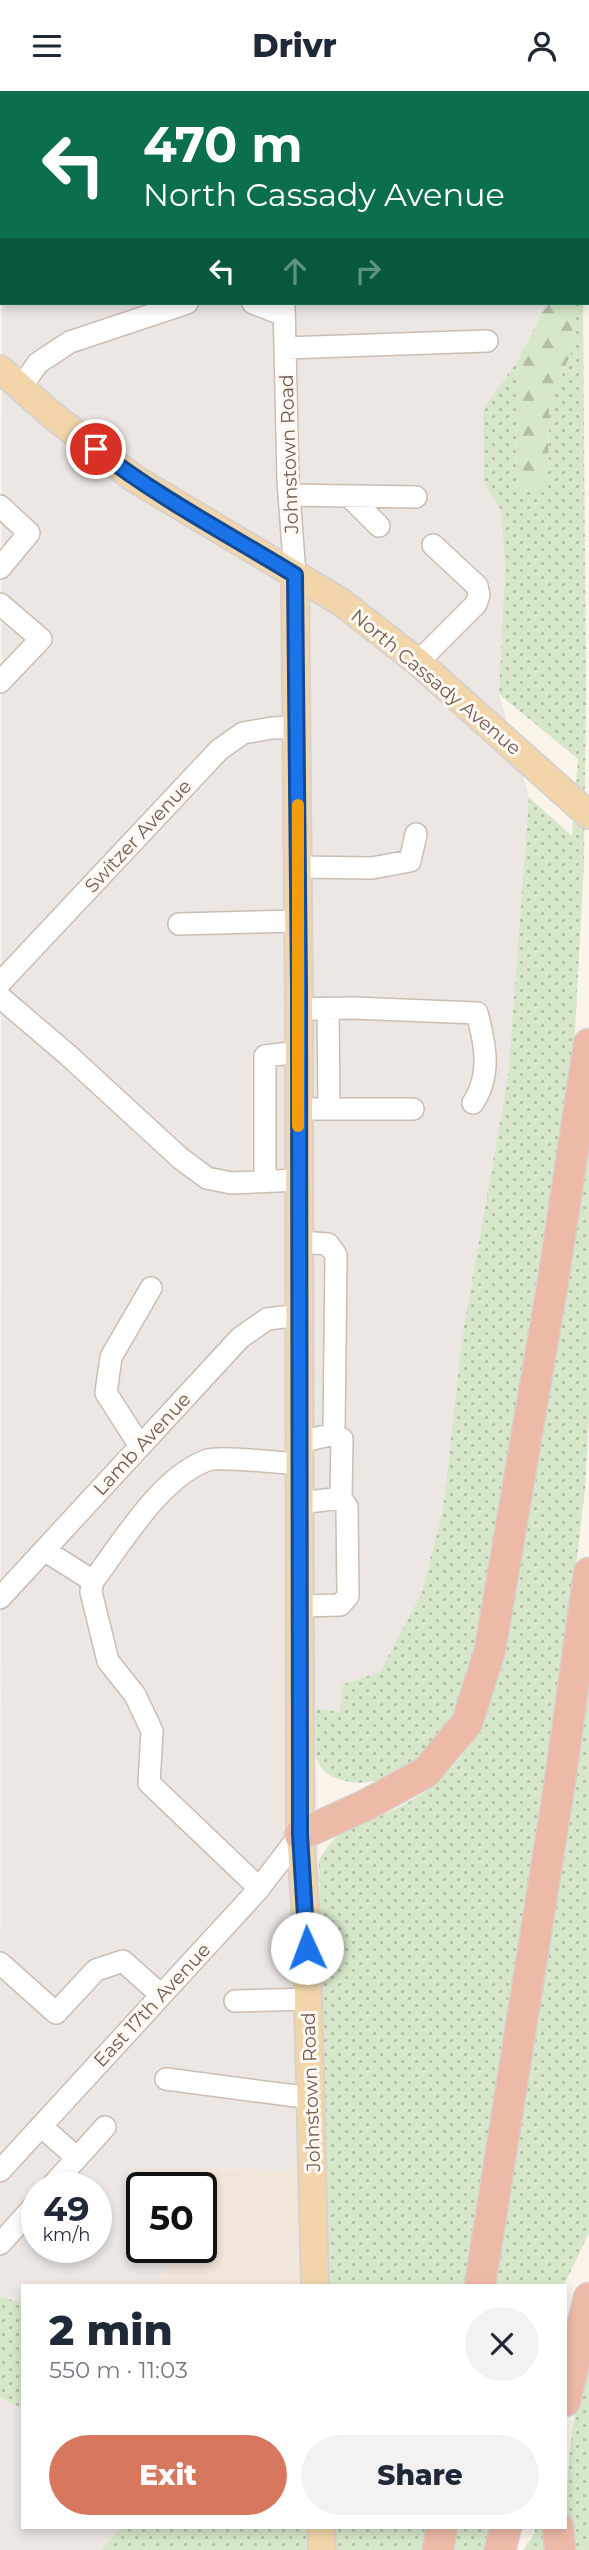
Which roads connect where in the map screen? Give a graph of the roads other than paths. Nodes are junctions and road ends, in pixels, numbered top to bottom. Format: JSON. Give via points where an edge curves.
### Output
{"nodes":[{"id":1,"x":181,"y":305,"type":"edge"},
{"id":2,"x":263,"y":305,"type":"edge"},
{"id":3,"x":284,"y":309,"type":"edge"},
{"id":4,"x":487,"y":341,"type":"dead end"},
{"id":5,"x":285,"y":348,"type":"junction"},
{"id":6,"x":0,"y":369,"type":"edge"},
{"id":7,"x":20,"y":387,"type":"junction"},
{"id":8,"x":289,"y":495,"type":"junction"},
{"id":9,"x":350,"y":496,"type":"junction"},
{"id":10,"x":416,"y":497,"type":"dead end"},
{"id":11,"x":0,"y":506,"type":"edge"},
{"id":12,"x":379,"y":526,"type":"dead end"},
{"id":13,"x":433,"y":545,"type":"dead end"},
{"id":14,"x":0,"y":568,"type":"edge"},
{"id":15,"x":295,"y":575,"type":"junction"},
{"id":16,"x":0,"y":604,"type":"edge"},
{"id":17,"x":418,"y":662,"type":"junction"},
{"id":18,"x":0,"y":682,"type":"edge"},
{"id":19,"x":297,"y":727,"type":"junction"},
{"id":20,"x":589,"y":815,"type":"edge"},
{"id":21,"x":416,"y":834,"type":"dead end"},
{"id":22,"x":298,"y":867,"type":"junction"},
{"id":23,"x":298,"y":921,"type":"junction"},
{"id":24,"x":179,"y":924,"type":"dead end"},
{"id":25,"x":0,"y":983,"type":"edge"},
{"id":26,"x":0,"y":997,"type":"edge"},
{"id":27,"x":299,"y":1009,"type":"junction"},
{"id":28,"x":328,"y":1009,"type":"junction"},
{"id":29,"x":589,"y":1044,"type":"edge"},
{"id":30,"x":299,"y":1052,"type":"junction"},
{"id":31,"x":473,"y":1103,"type":"dead end"},
{"id":32,"x":298,"y":1109,"type":"junction"},
{"id":33,"x":329,"y":1109,"type":"junction"},
{"id":34,"x":413,"y":1109,"type":"dead end"},
{"id":35,"x":299,"y":1179,"type":"junction"},
{"id":36,"x":265,"y":1181,"type":"junction"},
{"id":37,"x":299,"y":1242,"type":"junction"},
{"id":38,"x":150,"y":1288,"type":"dead end"},
{"id":39,"x":300,"y":1315,"type":"junction"},
{"id":40,"x":334,"y":1434,"type":"junction"},
{"id":41,"x":140,"y":1445,"type":"junction"},
{"id":42,"x":300,"y":1453,"type":"junction"},
{"id":43,"x":341,"y":1498,"type":"junction"},
{"id":44,"x":300,"y":1503,"type":"junction"},
{"id":45,"x":44,"y":1550,"type":"junction"},
{"id":46,"x":589,"y":1573,"type":"edge"},
{"id":47,"x":93,"y":1581,"type":"junction"},
{"id":48,"x":0,"y":1598,"type":"edge"},
{"id":49,"x":300,"y":1606,"type":"junction"},
{"id":50,"x":300,"y":1835,"type":"junction"},
{"id":51,"x":259,"y":1888,"type":"junction"},
{"id":52,"x":0,"y":1963,"type":"edge"},
{"id":53,"x":161,"y":1995,"type":"junction"},
{"id":54,"x":309,"y":1999,"type":"junction"},
{"id":55,"x":235,"y":2001,"type":"dead end"},
{"id":56,"x":166,"y":2079,"type":"dead end"},
{"id":57,"x":311,"y":2098,"type":"junction"},
{"id":58,"x":41,"y":2126,"type":"junction"},
{"id":59,"x":105,"y":2127,"type":"dead end"},
{"id":60,"x":77,"y":2158,"type":"junction"},
{"id":61,"x":0,"y":2171,"type":"edge"},
{"id":62,"x":64,"y":2172,"type":"edge"},
{"id":63,"x":21,"y":2221,"type":"edge"},
{"id":64,"x":0,"y":2244,"type":"edge"},
{"id":65,"x":589,"y":2283,"type":"edge"},
{"id":66,"x":315,"y":2284,"type":"edge"},
{"id":67,"x":481,"y":2284,"type":"edge"},
{"id":68,"x":589,"y":2298,"type":"edge"},
{"id":69,"x":567,"y":2326,"type":"edge"},
{"id":70,"x":567,"y":2392,"type":"edge"},
{"id":71,"x":321,"y":2529,"type":"edge"},
{"id":72,"x":442,"y":2529,"type":"edge"},
{"id":73,"x":505,"y":2529,"type":"edge"},
{"id":74,"x":558,"y":2529,"type":"edge"},
{"id":75,"x":322,"y":2550,"type":"edge"},
{"id":76,"x":438,"y":2550,"type":"edge"},
{"id":77,"x":500,"y":2550,"type":"edge"},
{"id":78,"x":560,"y":2550,"type":"edge"}],
"edges":[{"from":1,"to":7,"type":"street","via":[[70,342],[38,363]]},
{"from":2,"to":3,"type":"street"},
{"from":3,"to":5,"type":"street","name":"Johnstown Road"},
{"from":4,"to":5,"type":"street"},
{"from":5,"to":8,"type":"street","name":"Johnstown Road"},
{"from":6,"to":7,"type":"main road","name":"North Cassady Avenue"},
{"from":7,"to":15,"type":"main road","name":"North Cassady Avenue","via":[[135,479]]},
{"from":8,"to":9,"type":"street"},
{"from":8,"to":15,"type":"street","name":"Johnstown Road"},
{"from":9,"to":10,"type":"street"},
{"from":9,"to":12,"type":"street"},
{"from":11,"to":14,"type":"street","via":[[29,533]]},
{"from":13,"to":17,"type":"street","via":[[477,586],[479,595],[476,604]]},
{"from":15,"to":17,"type":"main road","name":"North Cassady Avenue","via":[[341,602]]},
{"from":15,"to":19,"type":"main road","name":"Johnstown Road"},
{"from":16,"to":18,"type":"street","via":[[41,639]]},
{"from":17,"to":20,"type":"main road","name":"North Cassady Avenue"},
{"from":19,"to":22,"type":"main road","name":"Johnstown Road"},
{"from":19,"to":25,"type":"street","name":"Switzer Avenue","via":[[243,733],[219,750]]},
{"from":21,"to":22,"type":"street","via":[[410,861],[372,868]]},
{"from":22,"to":23,"type":"main road","name":"Johnstown Road"},
{"from":23,"to":24,"type":"street"},
{"from":23,"to":27,"type":"main road","name":"Johnstown Road"},
{"from":26,"to":36,"type":"street","via":[[207,1178],[232,1183]]},
{"from":27,"to":28,"type":"street"},
{"from":27,"to":30,"type":"main road","name":"Johnstown Road"},
{"from":28,"to":31,"type":"street","via":[[477,1013],[487,1050],[480,1093]]},
{"from":28,"to":33,"type":"street"},
{"from":29,"to":50,"type":"highway","via":[[490,1650],[467,1723],[426,1772]]},
{"from":30,"to":32,"type":"main road","name":"Johnstown Road"},
{"from":30,"to":36,"type":"street","via":[[265,1056]]},
{"from":32,"to":33,"type":"street"},
{"from":32,"to":35,"type":"main road","name":"Johnstown Road"},
{"from":33,"to":34,"type":"street"},
{"from":35,"to":36,"type":"street"},
{"from":35,"to":37,"type":"main road","name":"Johnstown Road"},
{"from":37,"to":39,"type":"main road","name":"Johnstown Road"},
{"from":37,"to":40,"type":"street","via":[[327,1244],[336,1255]]},
{"from":38,"to":41,"type":"street","via":[[111,1357],[106,1393]]},
{"from":39,"to":41,"type":"street","name":"Lamb Avenue","via":[[267,1319],[240,1338]]},
{"from":39,"to":42,"type":"main road","name":"Johnstown Road"},
{"from":40,"to":42,"type":"street"},
{"from":40,"to":43,"type":"street","via":[[342,1440]]},
{"from":41,"to":45,"type":"street","name":"Lamb Avenue"},
{"from":42,"to":44,"type":"main road","name":"Johnstown Road"},
{"from":42,"to":47,"type":"street","via":[[209,1459],[179,1475]]},
{"from":43,"to":44,"type":"street"},
{"from":43,"to":49,"type":"street","via":[[347,1507],[348,1596],[340,1605]]},
{"from":44,"to":49,"type":"main road","name":"Johnstown Road"},
{"from":45,"to":47,"type":"street"},
{"from":45,"to":48,"type":"street","name":"Lamb Avenue"},
{"from":46,"to":67,"type":"highway"},
{"from":47,"to":51,"type":"street","via":[[91,1592],[108,1661],[135,1695],[152,1731],[149,1783]]},
{"from":49,"to":50,"type":"main road","name":"Johnstown Road"},
{"from":50,"to":51,"type":"street","name":"East 17th Avenue"},
{"from":50,"to":54,"type":"main road","name":"Johnstown Road"},
{"from":51,"to":53,"type":"street","name":"East 17th Avenue"},
{"from":52,"to":53,"type":"street","via":[[56,2013],[96,1970],[123,1961]]},
{"from":53,"to":58,"type":"street","name":"East 17th Avenue"},
{"from":54,"to":55,"type":"street"},
{"from":54,"to":57,"type":"main road","name":"Johnstown Road"},
{"from":56,"to":57,"type":"street"},
{"from":57,"to":66,"type":"main road","name":"Johnstown Road"},
{"from":58,"to":60,"type":"street"},
{"from":58,"to":61,"type":"street","name":"East 17th Avenue"},
{"from":59,"to":60,"type":"street"},
{"from":60,"to":62,"type":"street"},
{"from":63,"to":64,"type":"street"},
{"from":65,"to":69,"type":"highway"},
{"from":68,"to":70,"type":"highway"},
{"from":71,"to":75,"type":"main road"},
{"from":72,"to":76,"type":"highway"},
{"from":73,"to":77,"type":"highway"},
{"from":74,"to":78,"type":"highway"}]}
